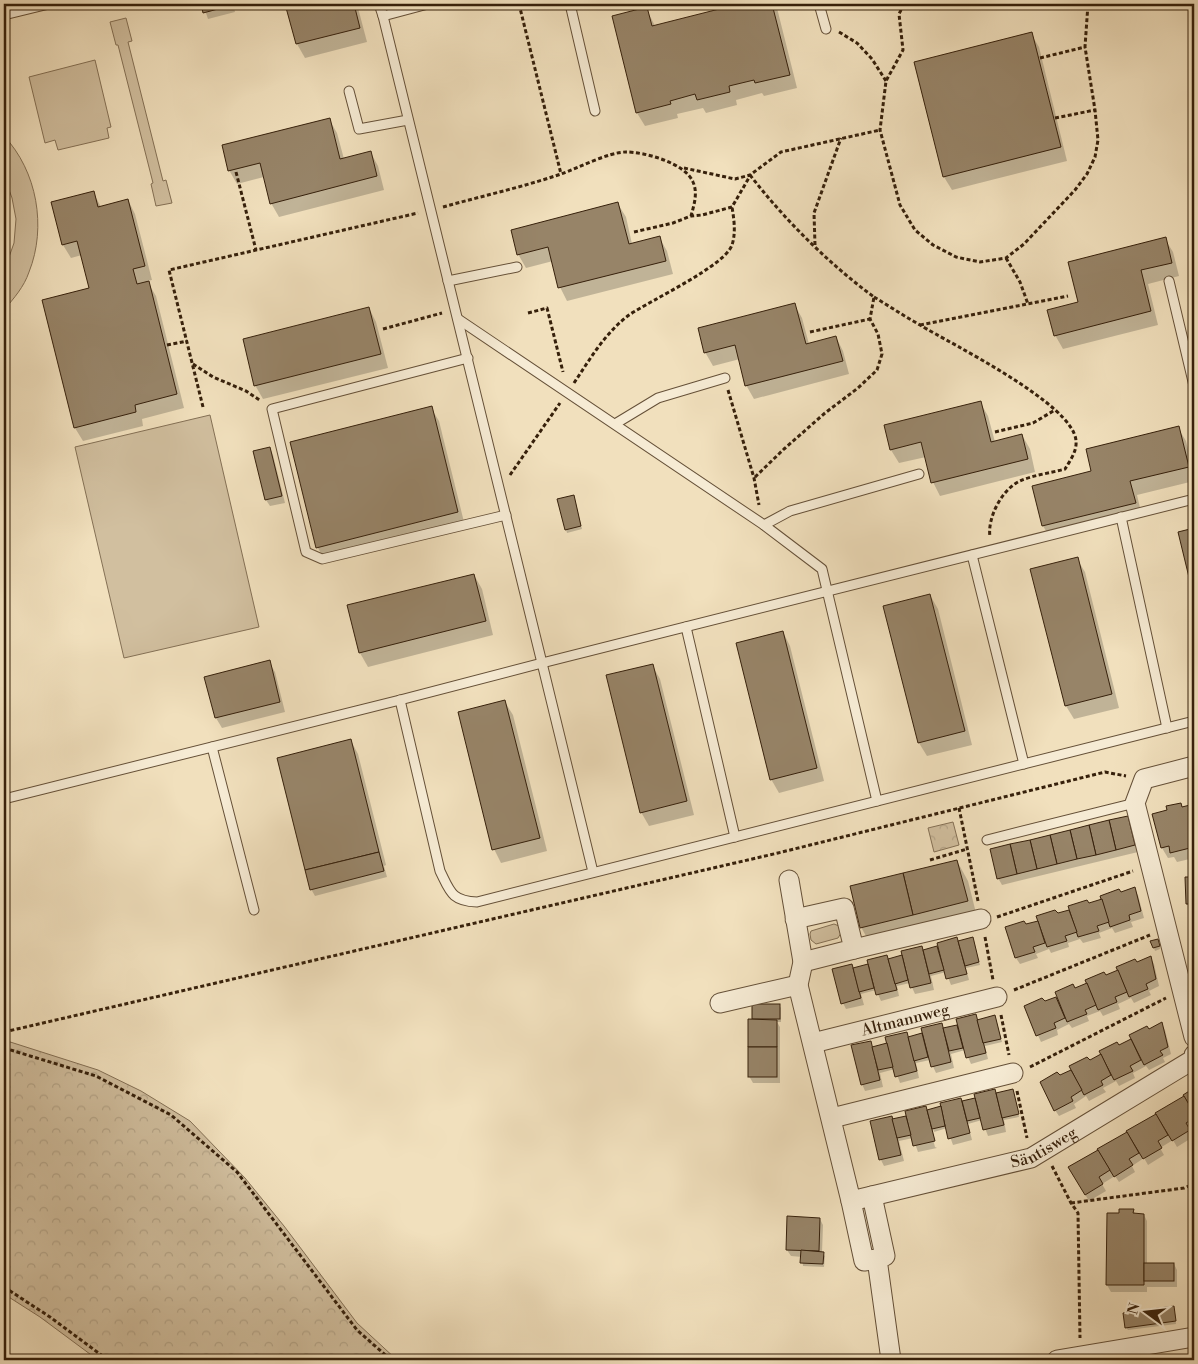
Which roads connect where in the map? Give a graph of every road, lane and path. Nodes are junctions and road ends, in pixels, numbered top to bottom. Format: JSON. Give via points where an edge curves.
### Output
{"nodes":[{"id":1,"x":50,"y":4,"type":"edge"},
{"id":2,"x":380,"y":4,"type":"edge"},
{"id":3,"x":428,"y":4,"type":"edge"},
{"id":4,"x":519,"y":4,"type":"edge"},
{"id":5,"x":570,"y":4,"type":"edge"},
{"id":6,"x":819,"y":4,"type":"edge"},
{"id":7,"x":904,"y":4,"type":"edge"},
{"id":8,"x":1088,"y":4,"type":"edge"},
{"id":9,"x":4,"y":15,"type":"edge"},
{"id":10,"x":383,"y":16,"type":"junction"},
{"id":11,"x":826,"y":29,"type":"joint"},
{"id":12,"x":1085,"y":47,"type":"junction"},
{"id":13,"x":1040,"y":58,"type":"dead end"},
{"id":14,"x":886,"y":81,"type":"junction"},
{"id":15,"x":349,"y":91,"type":"dead end"},
{"id":16,"x":595,"y":110,"type":"dead end"},
{"id":17,"x":1095,"y":110,"type":"junction"},
{"id":18,"x":1055,"y":118,"type":"dead end"},
{"id":19,"x":408,"y":120,"type":"junction"},
{"id":20,"x":880,"y":130,"type":"junction"},
{"id":21,"x":841,"y":138,"type":"junction"},
{"id":22,"x":683,"y":168,"type":"junction"},
{"id":23,"x":236,"y":172,"type":"dead end"},
{"id":24,"x":561,"y":174,"type":"junction"},
{"id":25,"x":750,"y":175,"type":"junction"},
{"id":26,"x":732,"y":207,"type":"junction"},
{"id":27,"x":430,"y":210,"type":"junction"},
{"id":28,"x":691,"y":216,"type":"junction"},
{"id":29,"x":634,"y":232,"type":"dead end"},
{"id":30,"x":815,"y":245,"type":"junction"},
{"id":31,"x":256,"y":250,"type":"junction"},
{"id":32,"x":1006,"y":258,"type":"junction"},
{"id":33,"x":517,"y":267,"type":"dead end"},
{"id":34,"x":448,"y":281,"type":"junction"},
{"id":35,"x":1169,"y":281,"type":"dead end"},
{"id":36,"x":1068,"y":296,"type":"dead end"},
{"id":37,"x":874,"y":297,"type":"junction"},
{"id":38,"x":1028,"y":304,"type":"junction"},
{"id":39,"x":528,"y":313,"type":"dead end"},
{"id":40,"x":457,"y":314,"type":"junction"},
{"id":41,"x":870,"y":319,"type":"junction"},
{"id":42,"x":919,"y":325,"type":"junction"},
{"id":43,"x":382,"y":329,"type":"dead end"},
{"id":44,"x":810,"y":332,"type":"dead end"},
{"id":45,"x":187,"y":341,"type":"junction"},
{"id":46,"x":167,"y":345,"type":"dead end"},
{"id":47,"x":468,"y":358,"type":"junction"},
{"id":48,"x":193,"y":364,"type":"junction"},
{"id":49,"x":725,"y":378,"type":"joint"},
{"id":50,"x":1194,"y":386,"type":"edge"},
{"id":51,"x":568,"y":392,"type":"junction"},
{"id":52,"x":203,"y":407,"type":"dead end"},
{"id":53,"x":272,"y":409,"type":"junction"},
{"id":54,"x":1055,"y":410,"type":"junction"},
{"id":55,"x":615,"y":424,"type":"junction"},
{"id":56,"x":995,"y":432,"type":"dead end"},
{"id":57,"x":919,"y":474,"type":"dead end"},
{"id":58,"x":754,"y":478,"type":"junction"},
{"id":59,"x":498,"y":482,"type":"junction"},
{"id":60,"x":1194,"y":499,"type":"edge"},
{"id":61,"x":506,"y":514,"type":"junction"},
{"id":62,"x":1121,"y":517,"type":"junction"},
{"id":63,"x":764,"y":525,"type":"junction"},
{"id":64,"x":992,"y":550,"type":"junction"},
{"id":65,"x":972,"y":555,"type":"junction"},
{"id":66,"x":828,"y":592,"type":"junction"},
{"id":67,"x":686,"y":627,"type":"junction"},
{"id":68,"x":542,"y":663,"type":"junction"},
{"id":69,"x":400,"y":700,"type":"junction"},
{"id":70,"x":1194,"y":722,"type":"edge"},
{"id":71,"x":1167,"y":728,"type":"junction"},
{"id":72,"x":212,"y":746,"type":"junction"},
{"id":73,"x":1024,"y":764,"type":"junction"},
{"id":74,"x":1194,"y":766,"type":"edge"},
{"id":75,"x":1144,"y":779,"type":"junction"},
{"id":76,"x":4,"y":799,"type":"edge"},
{"id":77,"x":877,"y":801,"type":"junction"},
{"id":78,"x":1135,"y":803,"type":"junction"},
{"id":79,"x":959,"y":808,"type":"junction"},
{"id":80,"x":960,"y":818,"type":"dead end"},
{"id":81,"x":735,"y":837,"type":"junction"},
{"id":82,"x":987,"y":840,"type":"dead end"},
{"id":83,"x":967,"y":849,"type":"dead end"},
{"id":84,"x":783,"y":852,"type":"junction"},
{"id":85,"x":785,"y":860,"type":"dead end"},
{"id":86,"x":930,"y":860,"type":"dead end"},
{"id":87,"x":1150,"y":865,"type":"junction"},
{"id":88,"x":593,"y":872,"type":"junction"},
{"id":89,"x":789,"y":880,"type":"dead end"},
{"id":90,"x":254,"y":910,"type":"dead end"},
{"id":91,"x":988,"y":918,"type":"joint"},
{"id":92,"x":795,"y":920,"type":"junction"},
{"id":93,"x":1167,"y":929,"type":"junction"},
{"id":94,"x":854,"y":949,"type":"junction"},
{"id":95,"x":803,"y":962,"type":"junction"},
{"id":96,"x":798,"y":985,"type":"junction"},
{"id":97,"x":1014,"y":990,"type":"dead end"},
{"id":98,"x":1182,"y":990,"type":"junction"},
{"id":99,"x":997,"y":997,"type":"dead end"},
{"id":100,"x":720,"y":1003,"type":"dead end"},
{"id":101,"x":4,"y":1032,"type":"edge"},
{"id":102,"x":1194,"y":1038,"type":"edge"},
{"id":103,"x":813,"y":1043,"type":"junction"},
{"id":104,"x":4,"y":1048,"type":"edge"},
{"id":105,"x":1194,"y":1055,"type":"edge"},
{"id":106,"x":1021,"y":1070,"type":"joint"},
{"id":107,"x":832,"y":1118,"type":"junction"},
{"id":108,"x":1044,"y":1150,"type":"junction"},
{"id":109,"x":1194,"y":1184,"type":"edge"},
{"id":110,"x":872,"y":1196,"type":"junction"},
{"id":111,"x":851,"y":1201,"type":"junction"},
{"id":112,"x":1071,"y":1203,"type":"junction"},
{"id":113,"x":877,"y":1259,"type":"junction"},
{"id":114,"x":4,"y":1287,"type":"edge"},
{"id":115,"x":1194,"y":1337,"type":"edge"},
{"id":116,"x":1122,"y":1355,"type":"edge"},
{"id":117,"x":1080,"y":1356,"type":"junction"},
{"id":118,"x":108,"y":1360,"type":"edge"},
{"id":119,"x":391,"y":1360,"type":"edge"},
{"id":120,"x":892,"y":1360,"type":"edge"},
{"id":121,"x":1057,"y":1360,"type":"edge"}],
"edges":[{"from":1,"to":9,"type":"lane"},
{"from":2,"to":10,"type":"lane"},
{"from":3,"to":10,"type":"lane"},
{"from":4,"to":24,"type":"path"},
{"from":5,"to":16,"type":"lane"},
{"from":6,"to":11,"type":"lane"},
{"from":7,"to":14,"type":"path","via":[[900,14],[903,50]]},
{"from":8,"to":12,"type":"path"},
{"from":10,"to":19,"type":"lane"},
{"from":11,"to":14,"type":"path","via":[[836,30],[857,43]]},
{"from":12,"to":13,"type":"path"},
{"from":12,"to":17,"type":"path"},
{"from":14,"to":20,"type":"path"},
{"from":15,"to":19,"type":"lane","via":[[359,129]]},
{"from":17,"to":18,"type":"path"},
{"from":17,"to":32,"type":"path","via":[[1098,140],[1087,174],[1060,207]]},
{"from":19,"to":27,"type":"lane"},
{"from":20,"to":21,"type":"path"},
{"from":20,"to":32,"type":"path","via":[[900,205],[915,230],[933,245],[956,257],[980,262]]},
{"from":21,"to":25,"type":"path","via":[[781,152]]},
{"from":21,"to":30,"type":"path","via":[[814,213]]},
{"from":22,"to":24,"type":"path","via":[[658,158],[625,152]]},
{"from":22,"to":25,"type":"path","via":[[735,179]]},
{"from":22,"to":28,"type":"path","via":[[693,182],[696,199]]},
{"from":23,"to":31,"type":"path"},
{"from":24,"to":27,"type":"path"},
{"from":25,"to":26,"type":"path"},
{"from":25,"to":30,"type":"path","via":[[774,205]]},
{"from":26,"to":28,"type":"path"},
{"from":26,"to":51,"type":"path","via":[[732,246],[716,265],[629,316],[606,337]]},
{"from":27,"to":31,"type":"path"},
{"from":27,"to":34,"type":"lane"},
{"from":28,"to":29,"type":"path"},
{"from":30,"to":37,"type":"path"},
{"from":31,"to":45,"type":"path","via":[[169,270]]},
{"from":32,"to":38,"type":"path"},
{"from":33,"to":34,"type":"lane"},
{"from":34,"to":40,"type":"lane"},
{"from":35,"to":50,"type":"lane"},
{"from":36,"to":38,"type":"path"},
{"from":37,"to":41,"type":"path"},
{"from":37,"to":42,"type":"path"},
{"from":38,"to":42,"type":"path"},
{"from":39,"to":51,"type":"path","via":[[547,308]]},
{"from":40,"to":43,"type":"path"},
{"from":40,"to":47,"type":"lane"},
{"from":40,"to":51,"type":"lane"},
{"from":41,"to":44,"type":"path"},
{"from":41,"to":58,"type":"path","via":[[878,334],[882,354],[877,370]]},
{"from":42,"to":54,"type":"path","via":[[995,368]]},
{"from":45,"to":46,"type":"path"},
{"from":45,"to":48,"type":"path"},
{"from":47,"to":53,"type":"lane"},
{"from":47,"to":59,"type":"lane"},
{"from":48,"to":52,"type":"path"},
{"from":48,"to":53,"type":"path","via":[[213,377],[246,391]]},
{"from":49,"to":55,"type":"lane","via":[[658,398]]},
{"from":49,"to":58,"type":"path"},
{"from":51,"to":55,"type":"lane"},
{"from":51,"to":59,"type":"path","via":[[511,475]]},
{"from":53,"to":61,"type":"lane","via":[[306,552],[322,559]]},
{"from":54,"to":56,"type":"path","via":[[1033,423]]},
{"from":54,"to":64,"type":"path","via":[[1070,426],[1076,441],[1074,454],[1065,469],[1018,482],[1002,498],[992,516],[989,531]]},
{"from":55,"to":63,"type":"lane"},
{"from":57,"to":63,"type":"lane","via":[[790,511]]},
{"from":58,"to":63,"type":"path"},
{"from":59,"to":61,"type":"lane"},
{"from":60,"to":62,"type":"lane"},
{"from":61,"to":68,"type":"lane"},
{"from":62,"to":64,"type":"lane"},
{"from":62,"to":71,"type":"lane"},
{"from":63,"to":66,"type":"lane","via":[[822,570]]},
{"from":64,"to":65,"type":"lane"},
{"from":65,"to":66,"type":"lane"},
{"from":65,"to":73,"type":"lane"},
{"from":66,"to":67,"type":"lane"},
{"from":66,"to":77,"type":"lane"},
{"from":67,"to":68,"type":"lane"},
{"from":67,"to":81,"type":"lane"},
{"from":68,"to":69,"type":"lane"},
{"from":68,"to":88,"type":"lane"},
{"from":69,"to":72,"type":"lane"},
{"from":69,"to":88,"type":"lane","via":[[440,871],[451,893],[464,902],[477,902]]},
{"from":70,"to":71,"type":"lane"},
{"from":71,"to":73,"type":"lane"},
{"from":72,"to":76,"type":"lane"},
{"from":72,"to":90,"type":"lane"},
{"from":73,"to":77,"type":"lane"},
{"from":74,"to":75,"type":"street"},
{"from":75,"to":78,"type":"street"},
{"from":75,"to":79,"type":"path","via":[[1105,772]]},
{"from":77,"to":81,"type":"lane"},
{"from":78,"to":82,"type":"lane"},
{"from":78,"to":87,"type":"street"},
{"from":79,"to":80,"type":"path"},
{"from":79,"to":84,"type":"path"},
{"from":81,"to":88,"type":"lane"},
{"from":83,"to":86,"type":"path"},
{"from":84,"to":85,"type":"path"},
{"from":84,"to":101,"type":"path"},
{"from":87,"to":91,"type":"path"},
{"from":87,"to":93,"type":"street"},
{"from":89,"to":92,"type":"street"},
{"from":91,"to":94,"type":"street"},
{"from":92,"to":94,"type":"street","via":[[844,908]]},
{"from":92,"to":95,"type":"street"},
{"from":93,"to":97,"type":"path"},
{"from":93,"to":98,"type":"street"},
{"from":94,"to":95,"type":"street"},
{"from":95,"to":96,"type":"street"},
{"from":96,"to":100,"type":"street"},
{"from":96,"to":103,"type":"street"},
{"from":98,"to":102,"type":"street"},
{"from":98,"to":106,"type":"path"},
{"from":99,"to":103,"type":"street","name":"Altmannweg"},
{"from":103,"to":107,"type":"street"},
{"from":104,"to":119,"type":"path","via":[[96,1076],[171,1116],[237,1172],[357,1330]]},
{"from":105,"to":108,"type":"street","name":"Säntisweg","via":[[1194,1058]]},
{"from":106,"to":107,"type":"street"},
{"from":107,"to":111,"type":"street"},
{"from":108,"to":110,"type":"street","name":"Säntisweg","via":[[1031,1158]]},
{"from":108,"to":112,"type":"path"},
{"from":109,"to":112,"type":"path"},
{"from":110,"to":111,"type":"street"},
{"from":110,"to":113,"type":"street","via":[[885,1256]]},
{"from":111,"to":113,"type":"street","via":[[864,1261]]},
{"from":112,"to":117,"type":"path","via":[[1078,1213]]},
{"from":113,"to":120,"type":"street"},
{"from":114,"to":118,"type":"path","via":[[50,1316]]},
{"from":115,"to":116,"type":"street"},
{"from":116,"to":117,"type":"street"},
{"from":117,"to":121,"type":"street"}]}
